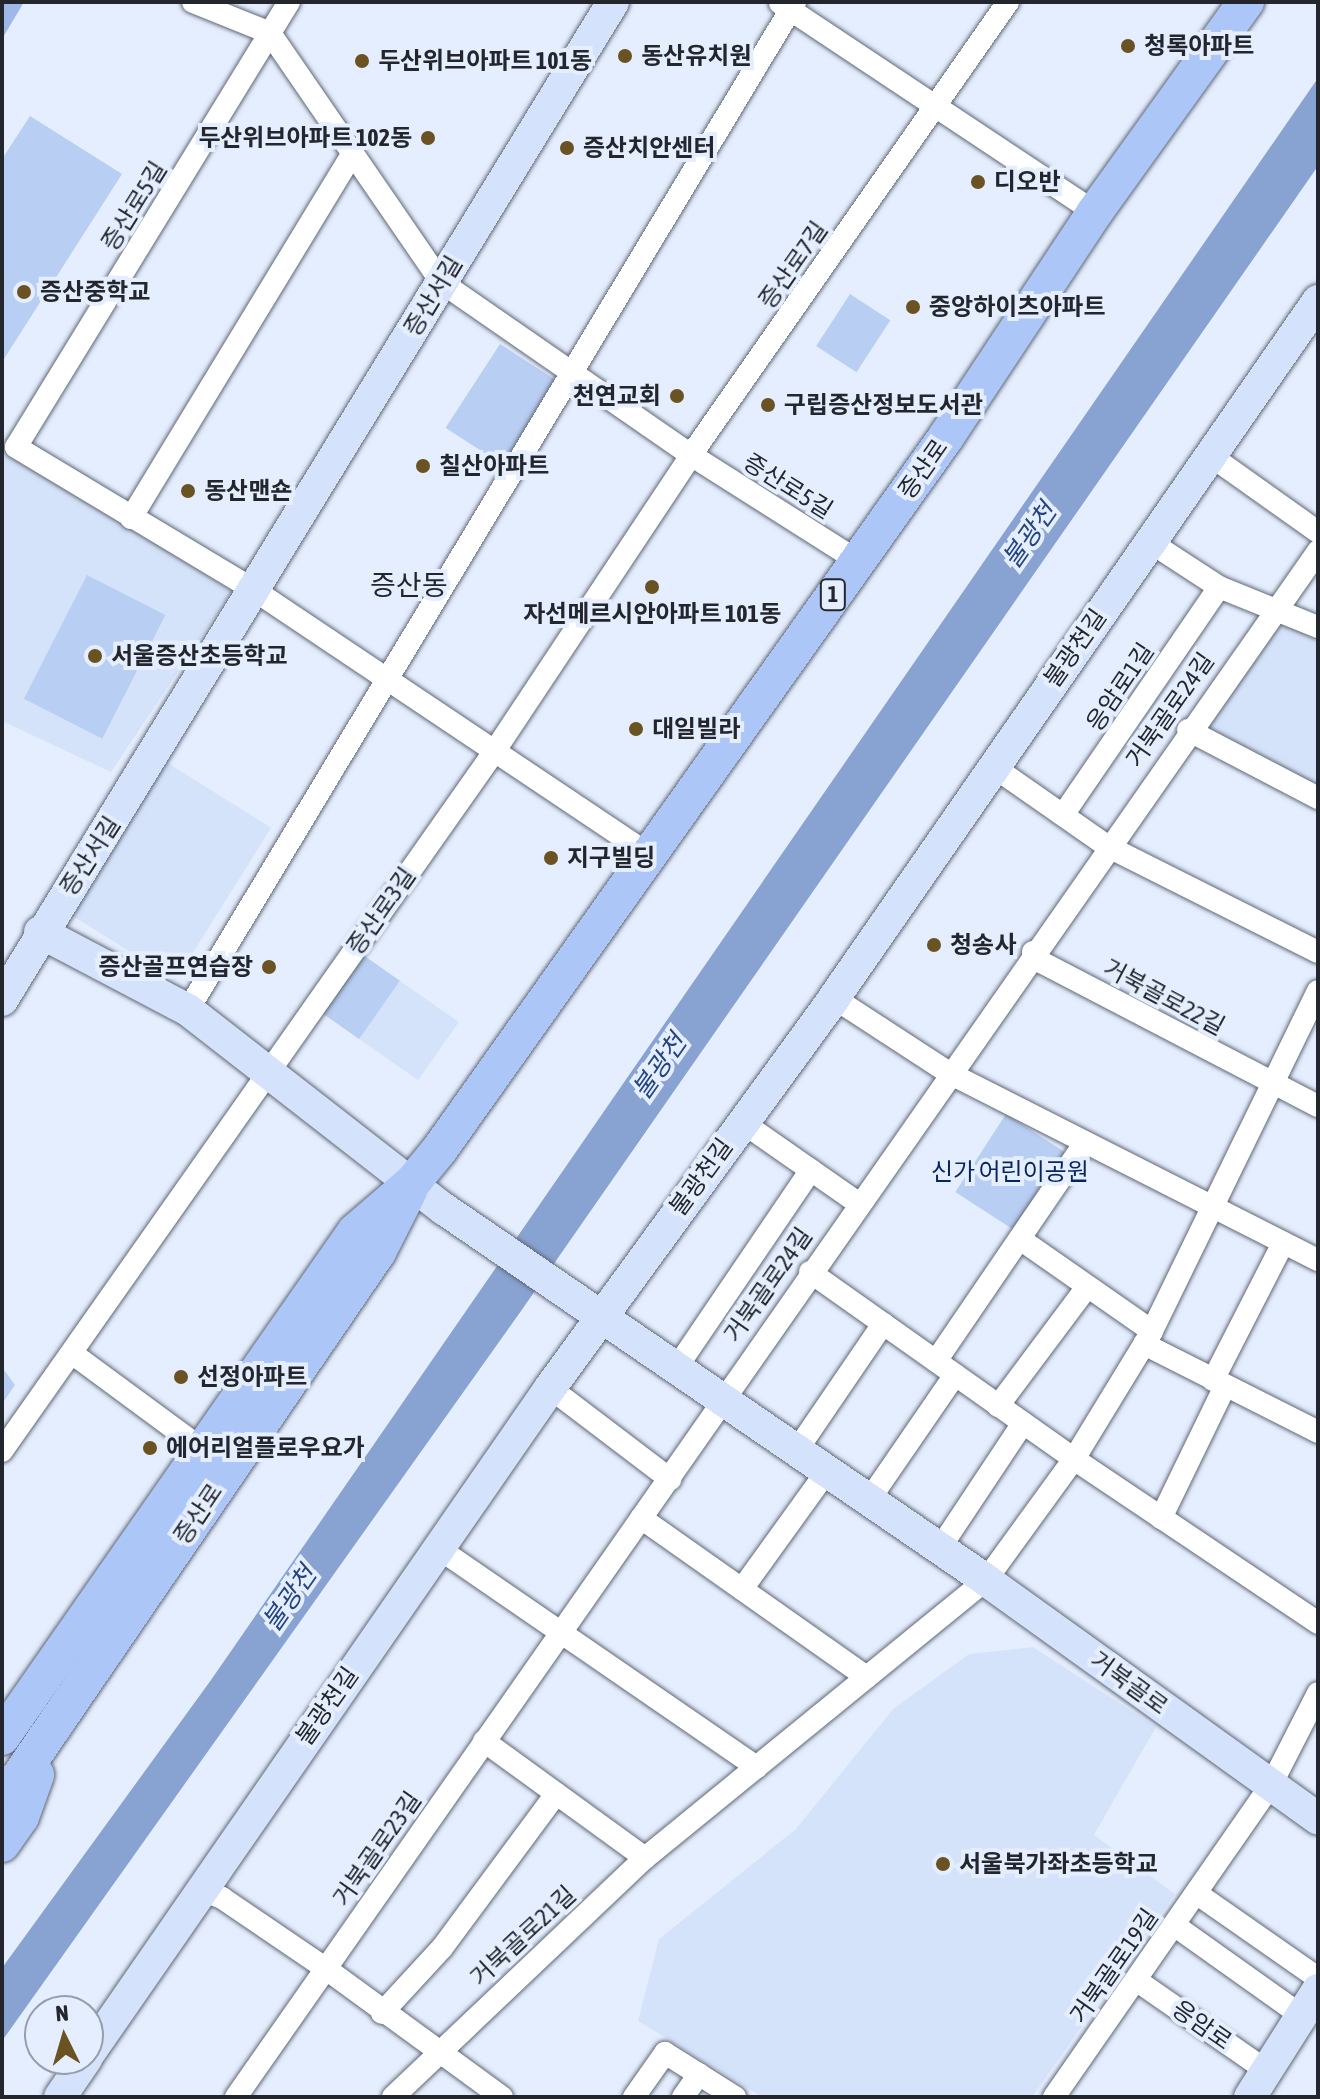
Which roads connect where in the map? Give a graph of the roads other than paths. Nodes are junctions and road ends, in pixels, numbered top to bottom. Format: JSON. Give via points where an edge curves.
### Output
{"nodes":[{"id":1,"x":193,"y":2,"type":"edge"},
{"id":2,"x":289,"y":2,"type":"edge"},
{"id":3,"x":613,"y":2,"type":"edge"},
{"id":4,"x":1008,"y":2,"type":"edge"},
{"id":5,"x":1246,"y":2,"type":"edge"},
{"id":6,"x":788,"y":5,"type":"edge"},
{"id":7,"x":270,"y":33,"type":"junction"},
{"id":8,"x":937,"y":105,"type":"junction"},
{"id":9,"x":353,"y":153,"type":"junction"},
{"id":10,"x":1095,"y":212,"type":"junction"},
{"id":11,"x":441,"y":282,"type":"junction"},
{"id":12,"x":1318,"y":301,"type":"edge"},
{"id":13,"x":574,"y":376,"type":"junction"},
{"id":14,"x":691,"y":455,"type":"junction"},
{"id":15,"x":1211,"y":456,"type":"junction"},
{"id":16,"x":131,"y":518,"type":"junction"},
{"id":17,"x":1318,"y":532,"type":"edge"},
{"id":18,"x":1150,"y":542,"type":"junction"},
{"id":19,"x":1318,"y":551,"type":"edge"},
{"id":20,"x":858,"y":561,"type":"junction"},
{"id":21,"x":1219,"y":587,"type":"junction"},
{"id":22,"x":254,"y":590,"type":"junction"},
{"id":23,"x":1279,"y":607,"type":"junction"},
{"id":24,"x":1318,"y":627,"type":"edge"},
{"id":25,"x":386,"y":679,"type":"junction"},
{"id":26,"x":1188,"y":730,"type":"junction"},
{"id":27,"x":494,"y":752,"type":"junction"},
{"id":28,"x":991,"y":765,"type":"junction"},
{"id":29,"x":1318,"y":798,"type":"edge"},
{"id":30,"x":1063,"y":815,"type":"junction"},
{"id":31,"x":1107,"y":846,"type":"junction"},
{"id":32,"x":648,"y":854,"type":"junction"},
{"id":33,"x":40,"y":932,"type":"junction"},
{"id":34,"x":1033,"y":952,"type":"junction"},
{"id":35,"x":1318,"y":952,"type":"edge"},
{"id":36,"x":1318,"y":991,"type":"edge"},
{"id":37,"x":834,"y":998,"type":"junction"},
{"id":38,"x":2,"y":1000,"type":"edge"},
{"id":39,"x":188,"y":1010,"type":"junction"},
{"id":40,"x":269,"y":1069,"type":"junction"},
{"id":41,"x":949,"y":1073,"type":"junction"},
{"id":42,"x":1273,"y":1083,"type":"junction"},
{"id":43,"x":1318,"y":1106,"type":"edge"},
{"id":44,"x":742,"y":1122,"type":"junction"},
{"id":45,"x":1084,"y":1144,"type":"junction"},
{"id":46,"x":811,"y":1170,"type":"junction"},
{"id":47,"x":413,"y":1182,"type":"junction"},
{"id":48,"x":858,"y":1203,"type":"junction"},
{"id":49,"x":1215,"y":1207,"type":"junction"},
{"id":50,"x":1020,"y":1239,"type":"junction"},
{"id":51,"x":1283,"y":1243,"type":"junction"},
{"id":52,"x":1318,"y":1260,"type":"edge"},
{"id":53,"x":810,"y":1272,"type":"junction"},
{"id":54,"x":1087,"y":1287,"type":"junction"},
{"id":55,"x":592,"y":1309,"type":"junction"},
{"id":56,"x":883,"y":1324,"type":"junction"},
{"id":57,"x":1148,"y":1338,"type":"junction"},
{"id":58,"x":73,"y":1354,"type":"junction"},
{"id":59,"x":936,"y":1361,"type":"junction"},
{"id":60,"x":677,"y":1367,"type":"junction"},
{"id":61,"x":955,"y":1375,"type":"junction"},
{"id":62,"x":1219,"y":1383,"type":"junction"},
{"id":63,"x":550,"y":1388,"type":"junction"},
{"id":64,"x":721,"y":1398,"type":"junction"},
{"id":65,"x":998,"y":1406,"type":"junction"},
{"id":66,"x":1023,"y":1423,"type":"junction"},
{"id":67,"x":1318,"y":1432,"type":"edge"},
{"id":68,"x":203,"y":1450,"type":"junction"},
{"id":69,"x":797,"y":1450,"type":"junction"},
{"id":70,"x":2,"y":1451,"type":"edge"},
{"id":71,"x":1074,"y":1459,"type":"junction"},
{"id":72,"x":827,"y":1471,"type":"junction"},
{"id":73,"x":670,"y":1479,"type":"junction"},
{"id":74,"x":869,"y":1500,"type":"junction"},
{"id":75,"x":641,"y":1518,"type":"junction"},
{"id":76,"x":1161,"y":1518,"type":"junction"},
{"id":77,"x":438,"y":1548,"type":"junction"},
{"id":78,"x":940,"y":1548,"type":"junction"},
{"id":79,"x":986,"y":1580,"type":"junction"},
{"id":80,"x":742,"y":1589,"type":"junction"},
{"id":81,"x":1318,"y":1623,"type":"edge"},
{"id":82,"x":561,"y":1630,"type":"junction"},
{"id":83,"x":866,"y":1677,"type":"junction"},
{"id":84,"x":1318,"y":1693,"type":"edge"},
{"id":85,"x":9,"y":1706,"type":"edge"},
{"id":86,"x":53,"y":1728,"type":"junction"},
{"id":87,"x":2,"y":1737,"type":"edge"},
{"id":88,"x":484,"y":1741,"type":"junction"},
{"id":89,"x":757,"y":1767,"type":"junction"},
{"id":90,"x":1271,"y":1785,"type":"junction"},
{"id":91,"x":556,"y":1794,"type":"junction"},
{"id":92,"x":2,"y":1802,"type":"edge"},
{"id":93,"x":1318,"y":1819,"type":"edge"},
{"id":94,"x":2,"y":1844,"type":"edge"},
{"id":95,"x":645,"y":1858,"type":"junction"},
{"id":96,"x":199,"y":1889,"type":"junction"},
{"id":97,"x":1196,"y":1893,"type":"junction"},
{"id":98,"x":1174,"y":1925,"type":"junction"},
{"id":99,"x":325,"y":1968,"type":"junction"},
{"id":100,"x":1318,"y":1978,"type":"edge"},
{"id":101,"x":1136,"y":1980,"type":"junction"},
{"id":102,"x":1310,"y":2003,"type":"edge"},
{"id":103,"x":382,"y":2013,"type":"junction"},
{"id":104,"x":104,"y":2032,"type":"edge"},
{"id":105,"x":437,"y":2052,"type":"junction"},
{"id":106,"x":699,"y":2074,"type":"junction"},
{"id":107,"x":75,"y":2075,"type":"edge"},
{"id":108,"x":1258,"y":2084,"type":"edge"},
{"id":109,"x":60,"y":2097,"type":"edge"},
{"id":110,"x":236,"y":2097,"type":"edge"},
{"id":111,"x":393,"y":2097,"type":"edge"},
{"id":112,"x":502,"y":2097,"type":"edge"},
{"id":113,"x":634,"y":2097,"type":"edge"},
{"id":114,"x":683,"y":2097,"type":"edge"},
{"id":115,"x":735,"y":2097,"type":"edge"},
{"id":116,"x":1054,"y":2097,"type":"edge"}],
"edges":[{"from":1,"to":7,"type":"street"},
{"from":2,"to":7,"type":"street","name":"증산로5길"},
{"from":3,"to":11,"type":"street","name":"증산서길"},
{"from":4,"to":8,"type":"street","name":"증산로7길"},
{"from":5,"to":10,"type":"main road","name":"증산로","number":"1"},
{"from":6,"to":8,"type":"street"},
{"from":6,"to":13,"type":"street"},
{"from":7,"to":9,"type":"street","name":"증산로5길"},
{"from":7,"to":16,"type":"street","name":"증산로5길","via":[[16,447]]},
{"from":8,"to":10,"type":"street"},
{"from":8,"to":14,"type":"street","name":"증산로7길"},
{"from":9,"to":11,"type":"street","name":"증산로5길"},
{"from":9,"to":16,"type":"street"},
{"from":10,"to":20,"type":"main road","name":"증산로","number":"1"},
{"from":11,"to":13,"type":"street","name":"증산로5길"},
{"from":11,"to":22,"type":"street","name":"증산서길"},
{"from":12,"to":15,"type":"street","name":"불광천길"},
{"from":13,"to":14,"type":"street","name":"증산로5길"},
{"from":13,"to":25,"type":"street"},
{"from":14,"to":20,"type":"street","name":"증산로5길"},
{"from":14,"to":27,"type":"street"},
{"from":15,"to":17,"type":"street"},
{"from":15,"to":18,"type":"street","name":"불광천길"},
{"from":16,"to":22,"type":"street"},
{"from":18,"to":21,"type":"street"},
{"from":18,"to":28,"type":"street","name":"불광천길"},
{"from":19,"to":23,"type":"street","name":"거북골로24길"},
{"from":20,"to":32,"type":"main road","name":"증산로","number":"1"},
{"from":21,"to":23,"type":"street"},
{"from":21,"to":30,"type":"street","name":"응암로1길"},
{"from":22,"to":25,"type":"street"},
{"from":22,"to":33,"type":"street","name":"증산서길"},
{"from":23,"to":24,"type":"street"},
{"from":23,"to":26,"type":"street","name":"거북골로24길"},
{"from":25,"to":27,"type":"street"},
{"from":25,"to":39,"type":"street"},
{"from":26,"to":29,"type":"street"},
{"from":26,"to":31,"type":"street","name":"거북골로24길"},
{"from":27,"to":32,"type":"street"},
{"from":27,"to":40,"type":"street","name":"증산로3길"},
{"from":28,"to":30,"type":"street"},
{"from":28,"to":37,"type":"street","name":"불광천길"},
{"from":30,"to":31,"type":"street"},
{"from":31,"to":34,"type":"street","name":"거북골로24길"},
{"from":31,"to":35,"type":"street"},
{"from":32,"to":47,"type":"main road","name":"증산로","number":"1"},
{"from":33,"to":38,"type":"street","name":"증산서길"},
{"from":33,"to":39,"type":"street"},
{"from":34,"to":41,"type":"street","name":"거북골로24길"},
{"from":34,"to":42,"type":"street","name":"거북골로22길","via":[[1041,962]]},
{"from":36,"to":42,"type":"street"},
{"from":37,"to":41,"type":"street"},
{"from":37,"to":44,"type":"street","name":"불광천길"},
{"from":39,"to":40,"type":"street"},
{"from":40,"to":47,"type":"street"},
{"from":40,"to":58,"type":"street","name":"증산로3길"},
{"from":41,"to":45,"type":"street"},
{"from":41,"to":48,"type":"street","name":"거북골로24길"},
{"from":42,"to":43,"type":"street","name":"거북골로22길"},
{"from":42,"to":49,"type":"street"},
{"from":44,"to":46,"type":"street"},
{"from":44,"to":55,"type":"street","name":"불광천길"},
{"from":45,"to":49,"type":"street"},
{"from":45,"to":50,"type":"street"},
{"from":46,"to":48,"type":"street"},
{"from":46,"to":60,"type":"street"},
{"from":47,"to":55,"type":"street","name":"거북골로","via":[[444,1209]]},
{"from":47,"to":68,"type":"main road","name":"증산로","number":"1","via":[[355,1232]]},
{"from":47,"to":86,"type":"main road","name":"증산로","number":"1","via":[[378,1252]]},
{"from":48,"to":53,"type":"street","name":"거북골로24길"},
{"from":49,"to":51,"type":"street"},
{"from":49,"to":57,"type":"street"},
{"from":50,"to":54,"type":"street"},
{"from":50,"to":59,"type":"street"},
{"from":51,"to":52,"type":"street"},
{"from":51,"to":62,"type":"street"},
{"from":53,"to":56,"type":"street"},
{"from":53,"to":64,"type":"street","name":"거북골로24길"},
{"from":54,"to":57,"type":"street"},
{"from":54,"to":65,"type":"street"},
{"from":55,"to":60,"type":"street","name":"거북골로"},
{"from":55,"to":63,"type":"street","name":"불광천길"},
{"from":56,"to":59,"type":"street"},
{"from":56,"to":69,"type":"street"},
{"from":57,"to":62,"type":"street"},
{"from":57,"to":71,"type":"street"},
{"from":58,"to":68,"type":"street"},
{"from":58,"to":70,"type":"street","name":"증산로3길"},
{"from":59,"to":61,"type":"street"},
{"from":60,"to":64,"type":"street","name":"거북골로"},
{"from":61,"to":65,"type":"street"},
{"from":61,"to":74,"type":"street"},
{"from":62,"to":67,"type":"street"},
{"from":62,"to":76,"type":"street"},
{"from":63,"to":73,"type":"street"},
{"from":63,"to":77,"type":"street","name":"불광천길"},
{"from":64,"to":69,"type":"street","name":"거북골로"},
{"from":64,"to":73,"type":"street","name":"거북골로23길"},
{"from":65,"to":66,"type":"street"},
{"from":66,"to":71,"type":"street"},
{"from":66,"to":78,"type":"street"},
{"from":68,"to":85,"type":"main road","name":"증산로","number":"1"},
{"from":69,"to":72,"type":"street","name":"거북골로"},
{"from":71,"to":76,"type":"street"},
{"from":71,"to":79,"type":"street"},
{"from":72,"to":74,"type":"street","name":"거북골로"},
{"from":72,"to":80,"type":"street"},
{"from":73,"to":75,"type":"street","name":"거북골로23길"},
{"from":74,"to":78,"type":"street","name":"거북골로"},
{"from":75,"to":80,"type":"street"},
{"from":75,"to":82,"type":"street","name":"거북골로23길"},
{"from":76,"to":81,"type":"street"},
{"from":77,"to":82,"type":"street"},
{"from":77,"to":96,"type":"street","name":"불광천길"},
{"from":78,"to":79,"type":"street","name":"거북골로"},
{"from":79,"to":83,"type":"street","name":"거북골로21길"},
{"from":79,"to":90,"type":"street","name":"거북골로"},
{"from":80,"to":83,"type":"street"},
{"from":82,"to":88,"type":"street","name":"거북골로23길"},
{"from":82,"to":89,"type":"street"},
{"from":83,"to":89,"type":"street","name":"거북골로21길"},
{"from":84,"to":90,"type":"street","name":"거북골로19길"},
{"from":85,"to":87,"type":"main road","name":"증산로","number":"1"},
{"from":86,"to":92,"type":"main road","name":"증산로","number":"1"},
{"from":86,"to":94,"type":"main road","via":[[21,1817]]},
{"from":88,"to":91,"type":"street"},
{"from":88,"to":99,"type":"street","name":"거북골로23길"},
{"from":89,"to":95,"type":"street","name":"거북골로21길"},
{"from":90,"to":93,"type":"street","name":"거북골로"},
{"from":90,"to":97,"type":"street","name":"거북골로19길"},
{"from":91,"to":95,"type":"street"},
{"from":91,"to":103,"type":"street","name":"거북골로21길","via":[[442,1948]]},
{"from":95,"to":105,"type":"street","name":"거북골로21길"},
{"from":96,"to":99,"type":"street","via":[[222,1898]]},
{"from":96,"to":104,"type":"street","name":"불광천길"},
{"from":97,"to":98,"type":"street","name":"거북골로19길"},
{"from":97,"to":100,"type":"street"},
{"from":98,"to":101,"type":"street","name":"거북골로19길"},
{"from":98,"to":102,"type":"street","name":"응암로"},
{"from":99,"to":103,"type":"street"},
{"from":99,"to":110,"type":"street","name":"거북골로23길"},
{"from":101,"to":108,"type":"street","name":"응암로"},
{"from":101,"to":116,"type":"street","name":"거북골로19길"},
{"from":102,"to":108,"type":"street","name":"응암로"},
{"from":103,"to":105,"type":"street"},
{"from":105,"to":111,"type":"street","name":"거북골로21길"},
{"from":105,"to":112,"type":"street"},
{"from":106,"to":113,"type":"street","via":[[665,2053]]},
{"from":106,"to":114,"type":"street"},
{"from":106,"to":115,"type":"street"},
{"from":107,"to":109,"type":"street","name":"불광천길"}]}
